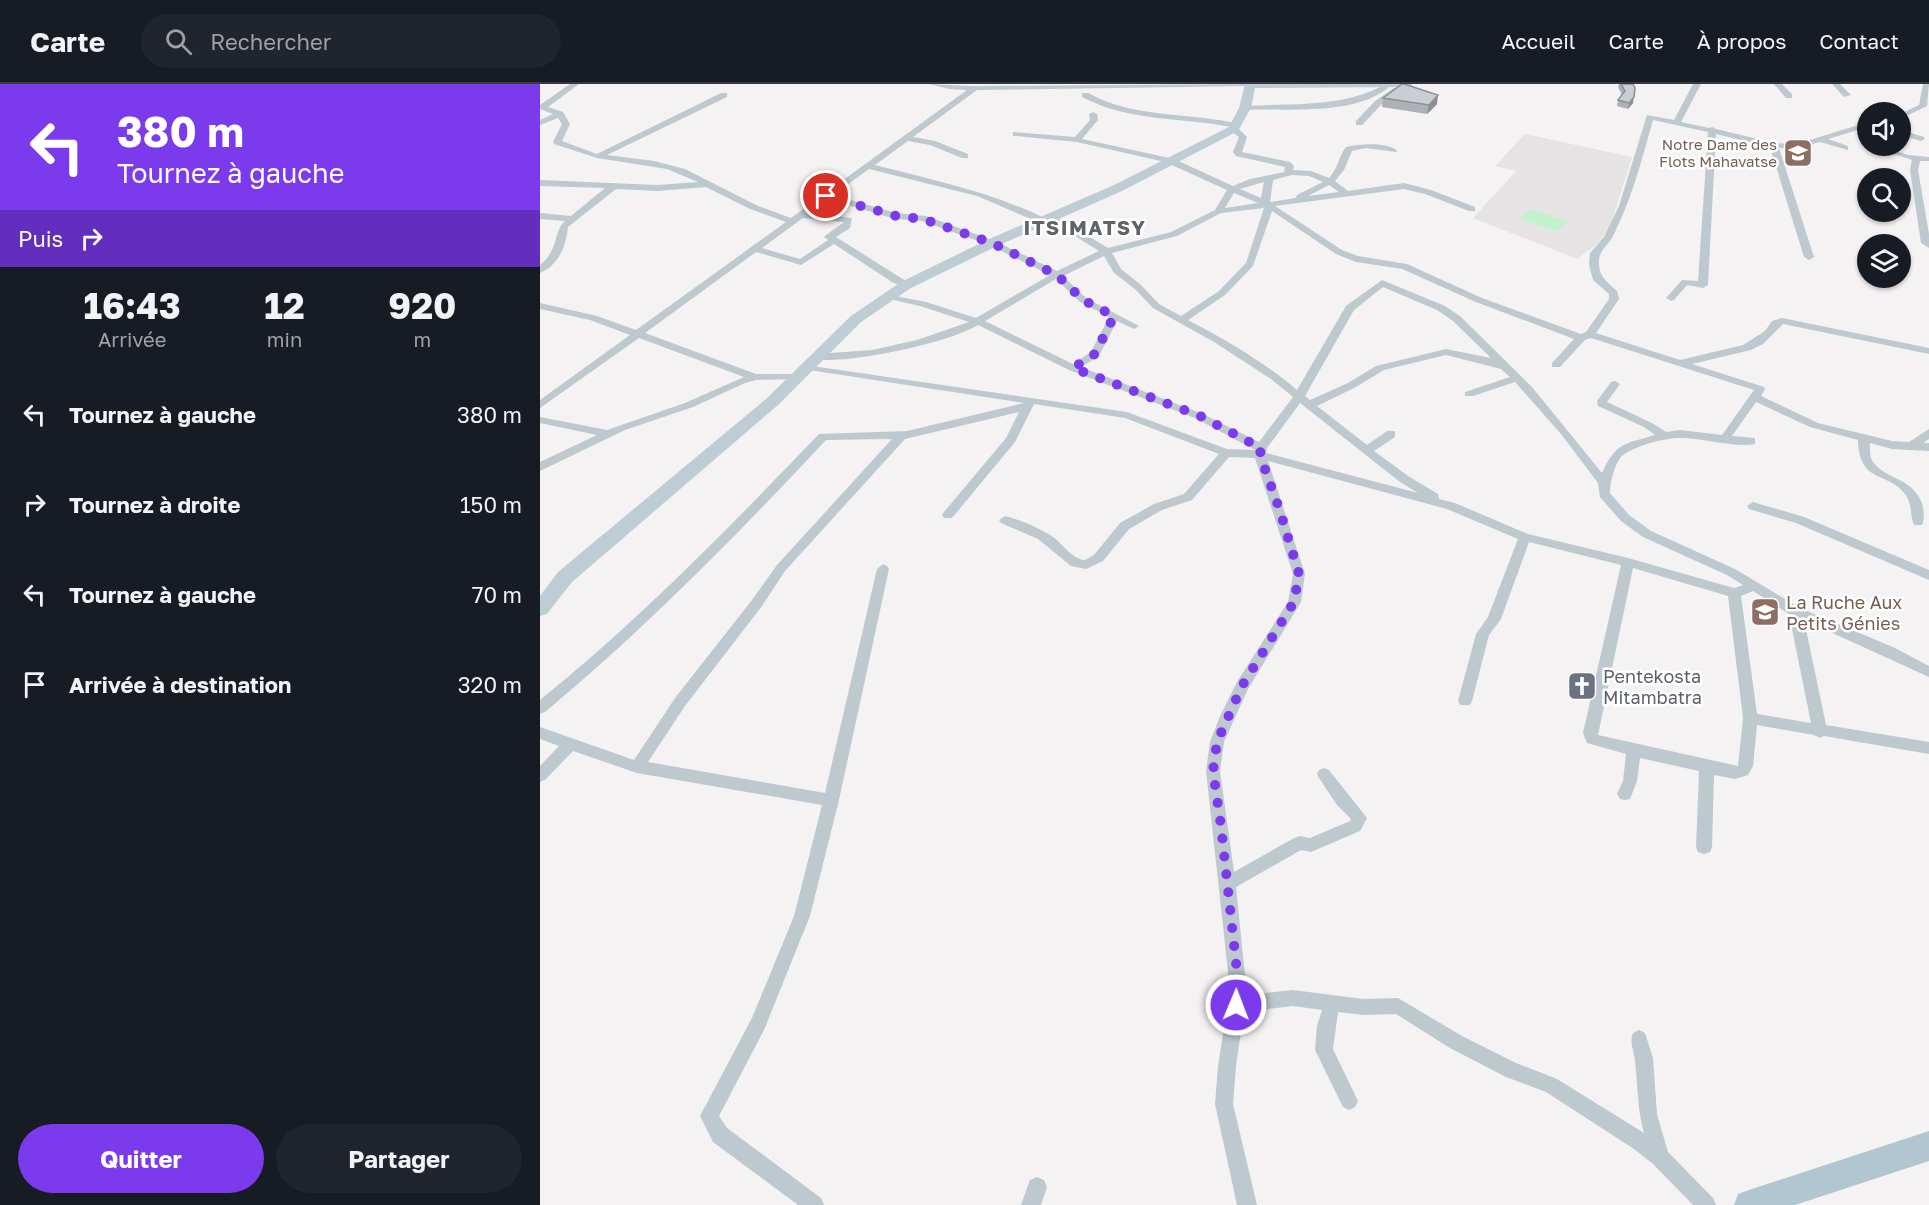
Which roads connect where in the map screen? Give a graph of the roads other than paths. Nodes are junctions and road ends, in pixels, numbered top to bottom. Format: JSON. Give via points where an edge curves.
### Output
{"nodes":[{"id":1,"x":575,"y":84,"type":"edge"},
{"id":2,"x":933,"y":84,"type":"edge"},
{"id":3,"x":1321,"y":84,"type":"edge"},
{"id":4,"x":1372,"y":84,"type":"edge"},
{"id":5,"x":1384,"y":84,"type":"edge"},
{"id":6,"x":1403,"y":84,"type":"edge"},
{"id":7,"x":1408,"y":84,"type":"edge"},
{"id":8,"x":1697,"y":84,"type":"edge"},
{"id":9,"x":1778,"y":84,"type":"edge"},
{"id":10,"x":1836,"y":84,"type":"edge"},
{"id":11,"x":1927,"y":84,"type":"edge"},
{"id":12,"x":1196,"y":85,"type":"edge"},
{"id":13,"x":1250,"y":85,"type":"edge"},
{"id":14,"x":974,"y":86,"type":"edge"},
{"id":15,"x":1086,"y":91,"type":"junction"},
{"id":16,"x":724,"y":95,"type":"dead end"},
{"id":17,"x":1847,"y":95,"type":"dead end"},
{"id":18,"x":1789,"y":96,"type":"dead end"},
{"id":19,"x":1077,"y":101,"type":"dead end"},
{"id":20,"x":542,"y":107,"type":"edge"},
{"id":21,"x":1245,"y":108,"type":"junction"},
{"id":22,"x":1911,"y":112,"type":"edge"},
{"id":23,"x":560,"y":114,"type":"junction"},
{"id":24,"x":1093,"y":114,"type":"dead end"},
{"id":25,"x":540,"y":123,"type":"edge"},
{"id":26,"x":1359,"y":123,"type":"dead end"},
{"id":27,"x":1676,"y":123,"type":"junction"},
{"id":28,"x":1235,"y":127,"type":"junction"},
{"id":29,"x":1857,"y":127,"type":"edge"},
{"id":30,"x":1712,"y":129,"type":"junction"},
{"id":31,"x":1016,"y":134,"type":"dead end"},
{"id":32,"x":1911,"y":136,"type":"edge"},
{"id":33,"x":907,"y":138,"type":"junction"},
{"id":34,"x":1818,"y":138,"type":"junction"},
{"id":35,"x":1921,"y":139,"type":"dead end"},
{"id":36,"x":1077,"y":140,"type":"junction"},
{"id":37,"x":1774,"y":145,"type":"junction"},
{"id":38,"x":1845,"y":148,"type":"dead end"},
{"id":39,"x":1393,"y":150,"type":"dead end"},
{"id":40,"x":598,"y":156,"type":"junction"},
{"id":41,"x":965,"y":156,"type":"dead end"},
{"id":42,"x":1909,"y":156,"type":"edge"},
{"id":43,"x":1916,"y":158,"type":"junction"},
{"id":44,"x":1929,"y":159,"type":"edge"},
{"id":45,"x":1170,"y":161,"type":"junction"},
{"id":46,"x":868,"y":166,"type":"junction"},
{"id":47,"x":1288,"y":171,"type":"junction"},
{"id":48,"x":1269,"y":179,"type":"junction"},
{"id":49,"x":1330,"y":181,"type":"junction"},
{"id":50,"x":540,"y":183,"type":"edge"},
{"id":51,"x":615,"y":184,"type":"junction"},
{"id":52,"x":707,"y":184,"type":"junction"},
{"id":53,"x":1232,"y":190,"type":"junction"},
{"id":54,"x":1347,"y":194,"type":"junction"},
{"id":55,"x":826,"y":196,"type":"junction"},
{"id":56,"x":1288,"y":203,"type":"junction"},
{"id":57,"x":1267,"y":204,"type":"junction"},
{"id":58,"x":1472,"y":209,"type":"dead end"},
{"id":59,"x":1219,"y":211,"type":"junction"},
{"id":60,"x":801,"y":215,"type":"junction"},
{"id":61,"x":540,"y":216,"type":"edge"},
{"id":62,"x":571,"y":219,"type":"junction"},
{"id":63,"x":1047,"y":220,"type":"junction"},
{"id":64,"x":792,"y":221,"type":"junction"},
{"id":65,"x":834,"y":240,"type":"junction"},
{"id":66,"x":992,"y":243,"type":"junction"},
{"id":67,"x":1929,"y":245,"type":"edge"},
{"id":68,"x":755,"y":249,"type":"junction"},
{"id":69,"x":1106,"y":250,"type":"junction"},
{"id":70,"x":1809,"y":257,"type":"dead end"},
{"id":71,"x":540,"y":270,"type":"edge"},
{"id":72,"x":1057,"y":275,"type":"junction"},
{"id":73,"x":906,"y":285,"type":"junction"},
{"id":74,"x":888,"y":296,"type":"junction"},
{"id":75,"x":1671,"y":298,"type":"dead end"},
{"id":76,"x":540,"y":306,"type":"edge"},
{"id":77,"x":1114,"y":316,"type":"junction"},
{"id":78,"x":1181,"y":320,"type":"junction"},
{"id":79,"x":979,"y":322,"type":"junction"},
{"id":80,"x":1134,"y":326,"type":"dead end"},
{"id":81,"x":640,"y":333,"type":"junction"},
{"id":82,"x":1586,"y":336,"type":"junction"},
{"id":83,"x":1929,"y":351,"type":"edge"},
{"id":84,"x":1679,"y":363,"type":"junction"},
{"id":85,"x":1556,"y":365,"type":"dead end"},
{"id":86,"x":807,"y":367,"type":"junction"},
{"id":87,"x":1073,"y":368,"type":"junction"},
{"id":88,"x":1505,"y":368,"type":"junction"},
{"id":89,"x":755,"y":376,"type":"junction"},
{"id":90,"x":1517,"y":378,"type":"junction"},
{"id":91,"x":1616,"y":384,"type":"dead end"},
{"id":92,"x":1469,"y":394,"type":"dead end"},
{"id":93,"x":1299,"y":396,"type":"junction"},
{"id":94,"x":1754,"y":397,"type":"junction"},
{"id":95,"x":1029,"y":403,"type":"junction"},
{"id":96,"x":540,"y":405,"type":"edge"},
{"id":97,"x":1309,"y":405,"type":"junction"},
{"id":98,"x":540,"y":420,"type":"edge"},
{"id":99,"x":1929,"y":433,"type":"edge"},
{"id":100,"x":607,"y":434,"type":"junction"},
{"id":101,"x":1391,"y":434,"type":"dead end"},
{"id":102,"x":901,"y":436,"type":"junction"},
{"id":103,"x":1664,"y":436,"type":"junction"},
{"id":104,"x":1725,"y":438,"type":"junction"},
{"id":105,"x":1864,"y":438,"type":"junction"},
{"id":106,"x":1751,"y":441,"type":"dead end"},
{"id":107,"x":1913,"y":445,"type":"junction"},
{"id":108,"x":1929,"y":447,"type":"edge"},
{"id":109,"x":1368,"y":450,"type":"junction"},
{"id":110,"x":1260,"y":452,"type":"junction"},
{"id":111,"x":1226,"y":453,"type":"junction"},
{"id":112,"x":540,"y":467,"type":"edge"},
{"id":113,"x":1604,"y":483,"type":"junction"},
{"id":114,"x":1451,"y":506,"type":"junction"},
{"id":115,"x":1753,"y":506,"type":"dead end"},
{"id":116,"x":948,"y":515,"type":"dead end"},
{"id":117,"x":1005,"y":520,"type":"dead end"},
{"id":118,"x":1918,"y":522,"type":"dead end"},
{"id":119,"x":1525,"y":537,"type":"junction"},
{"id":120,"x":1628,"y":561,"type":"junction"},
{"id":121,"x":883,"y":569,"type":"dead end"},
{"id":122,"x":1929,"y":574,"type":"edge"},
{"id":123,"x":1752,"y":587,"type":"junction"},
{"id":124,"x":1734,"y":593,"type":"junction"},
{"id":125,"x":540,"y":609,"type":"edge"},
{"id":126,"x":1795,"y":611,"type":"junction"},
{"id":127,"x":1929,"y":672,"type":"edge"},
{"id":128,"x":1465,"y":701,"type":"dead end"},
{"id":129,"x":540,"y":708,"type":"edge"},
{"id":130,"x":1750,"y":718,"type":"junction"},
{"id":131,"x":1820,"y":732,"type":"junction"},
{"id":132,"x":540,"y":733,"type":"edge"},
{"id":133,"x":569,"y":744,"type":"junction"},
{"id":134,"x":1929,"y":748,"type":"edge"},
{"id":135,"x":1634,"y":750,"type":"junction"},
{"id":136,"x":636,"y":767,"type":"junction"},
{"id":137,"x":1707,"y":767,"type":"junction"},
{"id":138,"x":1324,"y":774,"type":"dead end"},
{"id":139,"x":540,"y":776,"type":"edge"},
{"id":140,"x":1625,"y":794,"type":"dead end"},
{"id":141,"x":831,"y":800,"type":"junction"},
{"id":142,"x":1704,"y":847,"type":"dead end"},
{"id":143,"x":1228,"y":883,"type":"junction"},
{"id":144,"x":1332,"y":1004,"type":"junction"},
{"id":145,"x":1236,"y":1005,"type":"junction"},
{"id":146,"x":1639,"y":1039,"type":"dead end"},
{"id":147,"x":1349,"y":1101,"type":"dead end"},
{"id":148,"x":1929,"y":1146,"type":"edge"},
{"id":149,"x":1660,"y":1157,"type":"junction"},
{"id":150,"x":814,"y":1205,"type":"edge"},
{"id":151,"x":1247,"y":1205,"type":"edge"},
{"id":152,"x":1706,"y":1205,"type":"edge"},
{"id":153,"x":1749,"y":1205,"type":"edge"}],
"edges":[{"from":1,"to":20,"type":"street"},
{"from":2,"to":14,"type":"street"},
{"from":3,"to":4,"type":"street"},
{"from":3,"to":13,"type":"street"},
{"from":4,"to":5,"type":"street"},
{"from":5,"to":6,"type":"street"},
{"from":5,"to":21,"type":"street","via":[[1374,94],[1354,100],[1300,107]]},
{"from":6,"to":7,"type":"street"},
{"from":6,"to":26,"type":"street"},
{"from":8,"to":27,"type":"street"},
{"from":9,"to":18,"type":"street"},
{"from":10,"to":17,"type":"street"},
{"from":11,"to":22,"type":"street","via":[[1923,106]]},
{"from":12,"to":13,"type":"street"},
{"from":12,"to":15,"type":"street"},
{"from":13,"to":21,"type":"street"},
{"from":14,"to":15,"type":"street"},
{"from":14,"to":33,"type":"street"},
{"from":15,"to":19,"type":"street"},
{"from":15,"to":28,"type":"street","via":[[1107,106]]},
{"from":16,"to":40,"type":"street"},
{"from":20,"to":23,"type":"street"},
{"from":21,"to":28,"type":"street"},
{"from":23,"to":25,"type":"street"},
{"from":23,"to":40,"type":"street","via":[[566,124],[557,142]]},
{"from":24,"to":36,"type":"street","via":[[1094,120]]},
{"from":27,"to":30,"type":"street"},
{"from":27,"to":82,"type":"street","via":[[1650,117],[1623,206],[1608,238],[1595,253],[1598,280],[1614,293],[1614,300]]},
{"from":28,"to":45,"type":"street"},
{"from":28,"to":47,"type":"street","via":[[1243,137],[1239,154],[1287,164]]},
{"from":29,"to":34,"type":"street"},
{"from":30,"to":37,"type":"street"},
{"from":30,"to":75,"type":"street","via":[[1703,285],[1684,282]]},
{"from":31,"to":36,"type":"street"},
{"from":32,"to":35,"type":"street"},
{"from":33,"to":41,"type":"street"},
{"from":33,"to":46,"type":"street"},
{"from":34,"to":37,"type":"street","via":[[1798,146]]},
{"from":34,"to":38,"type":"street"},
{"from":36,"to":45,"type":"street"},
{"from":37,"to":70,"type":"street"},
{"from":39,"to":49,"type":"street","via":[[1366,146],[1349,149],[1342,158],[1342,167]]},
{"from":40,"to":52,"type":"street","via":[[652,164],[686,173]]},
{"from":42,"to":43,"type":"street"},
{"from":43,"to":44,"type":"street"},
{"from":43,"to":67,"type":"street","via":[[1914,170]]},
{"from":45,"to":53,"type":"street"},
{"from":45,"to":63,"type":"street"},
{"from":46,"to":55,"type":"street"},
{"from":46,"to":63,"type":"street","via":[[982,195]]},
{"from":47,"to":48,"type":"street"},
{"from":47,"to":49,"type":"street","via":[[1315,174]]},
{"from":48,"to":53,"type":"street","via":[[1247,182]]},
{"from":48,"to":57,"type":"street"},
{"from":49,"to":54,"type":"street"},
{"from":49,"to":56,"type":"street"},
{"from":50,"to":51,"type":"street"},
{"from":51,"to":52,"type":"street","via":[[657,188]]},
{"from":51,"to":62,"type":"street"},
{"from":52,"to":64,"type":"street"},
{"from":53,"to":57,"type":"street"},
{"from":53,"to":59,"type":"street","via":[[1221,202]]},
{"from":54,"to":56,"type":"street"},
{"from":54,"to":58,"type":"street","via":[[1404,186]]},
{"from":55,"to":60,"type":"street"},
{"from":55,"to":66,"type":"street","via":[[896,216],[923,219]]},
{"from":56,"to":57,"type":"street"},
{"from":57,"to":59,"type":"street"},
{"from":57,"to":78,"type":"street","via":[[1250,264],[1222,293]]},
{"from":57,"to":82,"type":"street","via":[[1339,252],[1356,259],[1404,266],[1479,300]]},
{"from":59,"to":69,"type":"street","via":[[1174,234]]},
{"from":60,"to":64,"type":"street"},
{"from":60,"to":65,"type":"street","via":[[849,220],[847,226],[829,237]]},
{"from":61,"to":62,"type":"street"},
{"from":62,"to":71,"type":"street","via":[[564,226],[555,259]]},
{"from":63,"to":66,"type":"street"},
{"from":63,"to":69,"type":"street"},
{"from":64,"to":68,"type":"street"},
{"from":65,"to":68,"type":"street","via":[[801,262]]},
{"from":65,"to":73,"type":"street","via":[[885,276]]},
{"from":66,"to":72,"type":"street"},
{"from":66,"to":73,"type":"street"},
{"from":68,"to":81,"type":"street"},
{"from":69,"to":72,"type":"street"},
{"from":69,"to":78,"type":"street","via":[[1117,271],[1156,306]]},
{"from":72,"to":77,"type":"street","via":[[1083,300]]},
{"from":72,"to":79,"type":"street"},
{"from":73,"to":74,"type":"street"},
{"from":74,"to":79,"type":"street"},
{"from":74,"to":86,"type":"street","via":[[856,319]]},
{"from":76,"to":81,"type":"street"},
{"from":77,"to":80,"type":"street"},
{"from":77,"to":87,"type":"street","via":[[1095,354]]},
{"from":78,"to":93,"type":"street"},
{"from":79,"to":86,"type":"street","via":[[919,343]]},
{"from":79,"to":87,"type":"street"},
{"from":81,"to":89,"type":"street"},
{"from":81,"to":96,"type":"street"},
{"from":82,"to":84,"type":"street"},
{"from":82,"to":85,"type":"street"},
{"from":83,"to":84,"type":"street","via":[[1782,321],[1776,322],[1772,331],[1758,342],[1742,349]]},
{"from":84,"to":94,"type":"street","via":[[1760,389]]},
{"from":86,"to":89,"type":"street"},
{"from":86,"to":95,"type":"street"},
{"from":86,"to":125,"type":"street","via":[[772,402],[565,577]]},
{"from":87,"to":110,"type":"street","via":[[1200,416]]},
{"from":88,"to":90,"type":"street"},
{"from":88,"to":93,"type":"street","via":[[1450,313],[1382,283],[1350,308]]},
{"from":88,"to":97,"type":"street","via":[[1446,352],[1380,368]]},
{"from":89,"to":100,"type":"street"},
{"from":90,"to":92,"type":"street"},
{"from":90,"to":113,"type":"street"},
{"from":91,"to":103,"type":"street","via":[[1602,404]]},
{"from":93,"to":97,"type":"street"},
{"from":93,"to":110,"type":"street"},
{"from":94,"to":104,"type":"street"},
{"from":94,"to":105,"type":"street","via":[[1804,421]]},
{"from":95,"to":102,"type":"street"},
{"from":95,"to":111,"type":"street","via":[[1139,418]]},
{"from":95,"to":116,"type":"street","via":[[1011,439]]},
{"from":97,"to":109,"type":"street"},
{"from":98,"to":100,"type":"street"},
{"from":99,"to":107,"type":"street"},
{"from":100,"to":112,"type":"street"},
{"from":101,"to":109,"type":"street"},
{"from":102,"to":129,"type":"street","via":[[823,437],[722,544],[634,629]]},
{"from":102,"to":136,"type":"street","via":[[781,568]]},
{"from":103,"to":104,"type":"street"},
{"from":103,"to":113,"type":"street","via":[[1616,455]]},
{"from":104,"to":106,"type":"street"},
{"from":105,"to":107,"type":"street"},
{"from":105,"to":118,"type":"street","via":[[1871,466],[1910,491],[1919,506]]},
{"from":107,"to":108,"type":"street"},
{"from":109,"to":114,"type":"street","via":[[1404,479]]},
{"from":110,"to":111,"type":"street"},
{"from":110,"to":114,"type":"street"},
{"from":110,"to":143,"type":"street","via":[[1299,574],[1294,602],[1242,686],[1217,742],[1213,771]]},
{"from":111,"to":117,"type":"street","via":[[1188,497],[1157,507],[1124,526],[1089,564],[1081,565],[1054,543]]},
{"from":113,"to":123,"type":"street","via":[[1604,494],[1625,518],[1647,534],[1731,572]]},
{"from":114,"to":119,"type":"street"},
{"from":115,"to":122,"type":"street","via":[[1800,520]]},
{"from":119,"to":120,"type":"street"},
{"from":119,"to":128,"type":"street","via":[[1494,619],[1483,634]]},
{"from":120,"to":124,"type":"street"},
{"from":120,"to":135,"type":"street","via":[[1590,733],[1598,742]]},
{"from":121,"to":141,"type":"street"},
{"from":123,"to":124,"type":"street"},
{"from":123,"to":126,"type":"street"},
{"from":124,"to":130,"type":"street"},
{"from":126,"to":127,"type":"street"},
{"from":126,"to":131,"type":"street"},
{"from":130,"to":131,"type":"street"},
{"from":130,"to":137,"type":"street","via":[[1743,771]]},
{"from":131,"to":134,"type":"street"},
{"from":132,"to":133,"type":"street"},
{"from":133,"to":136,"type":"street"},
{"from":133,"to":139,"type":"street"},
{"from":135,"to":137,"type":"street"},
{"from":135,"to":140,"type":"street"},
{"from":136,"to":141,"type":"street"},
{"from":137,"to":142,"type":"street"},
{"from":138,"to":143,"type":"street","via":[[1359,818],[1356,826],[1311,845],[1300,843]]},
{"from":141,"to":150,"type":"street","via":[[802,916],[758,1024],[709,1116],[720,1135]]},
{"from":143,"to":145,"type":"street","via":[[1239,990]]},
{"from":144,"to":145,"type":"street","via":[[1293,998]]},
{"from":144,"to":147,"type":"street","via":[[1324,1050]]},
{"from":144,"to":149,"type":"street","via":[[1398,1006],[1512,1071],[1551,1085]]},
{"from":145,"to":151,"type":"street","via":[[1224,1104]]},
{"from":146,"to":149,"type":"street","via":[[1648,1114]]},
{"from":148,"to":153,"type":"main road"},
{"from":149,"to":152,"type":"street"}]}
